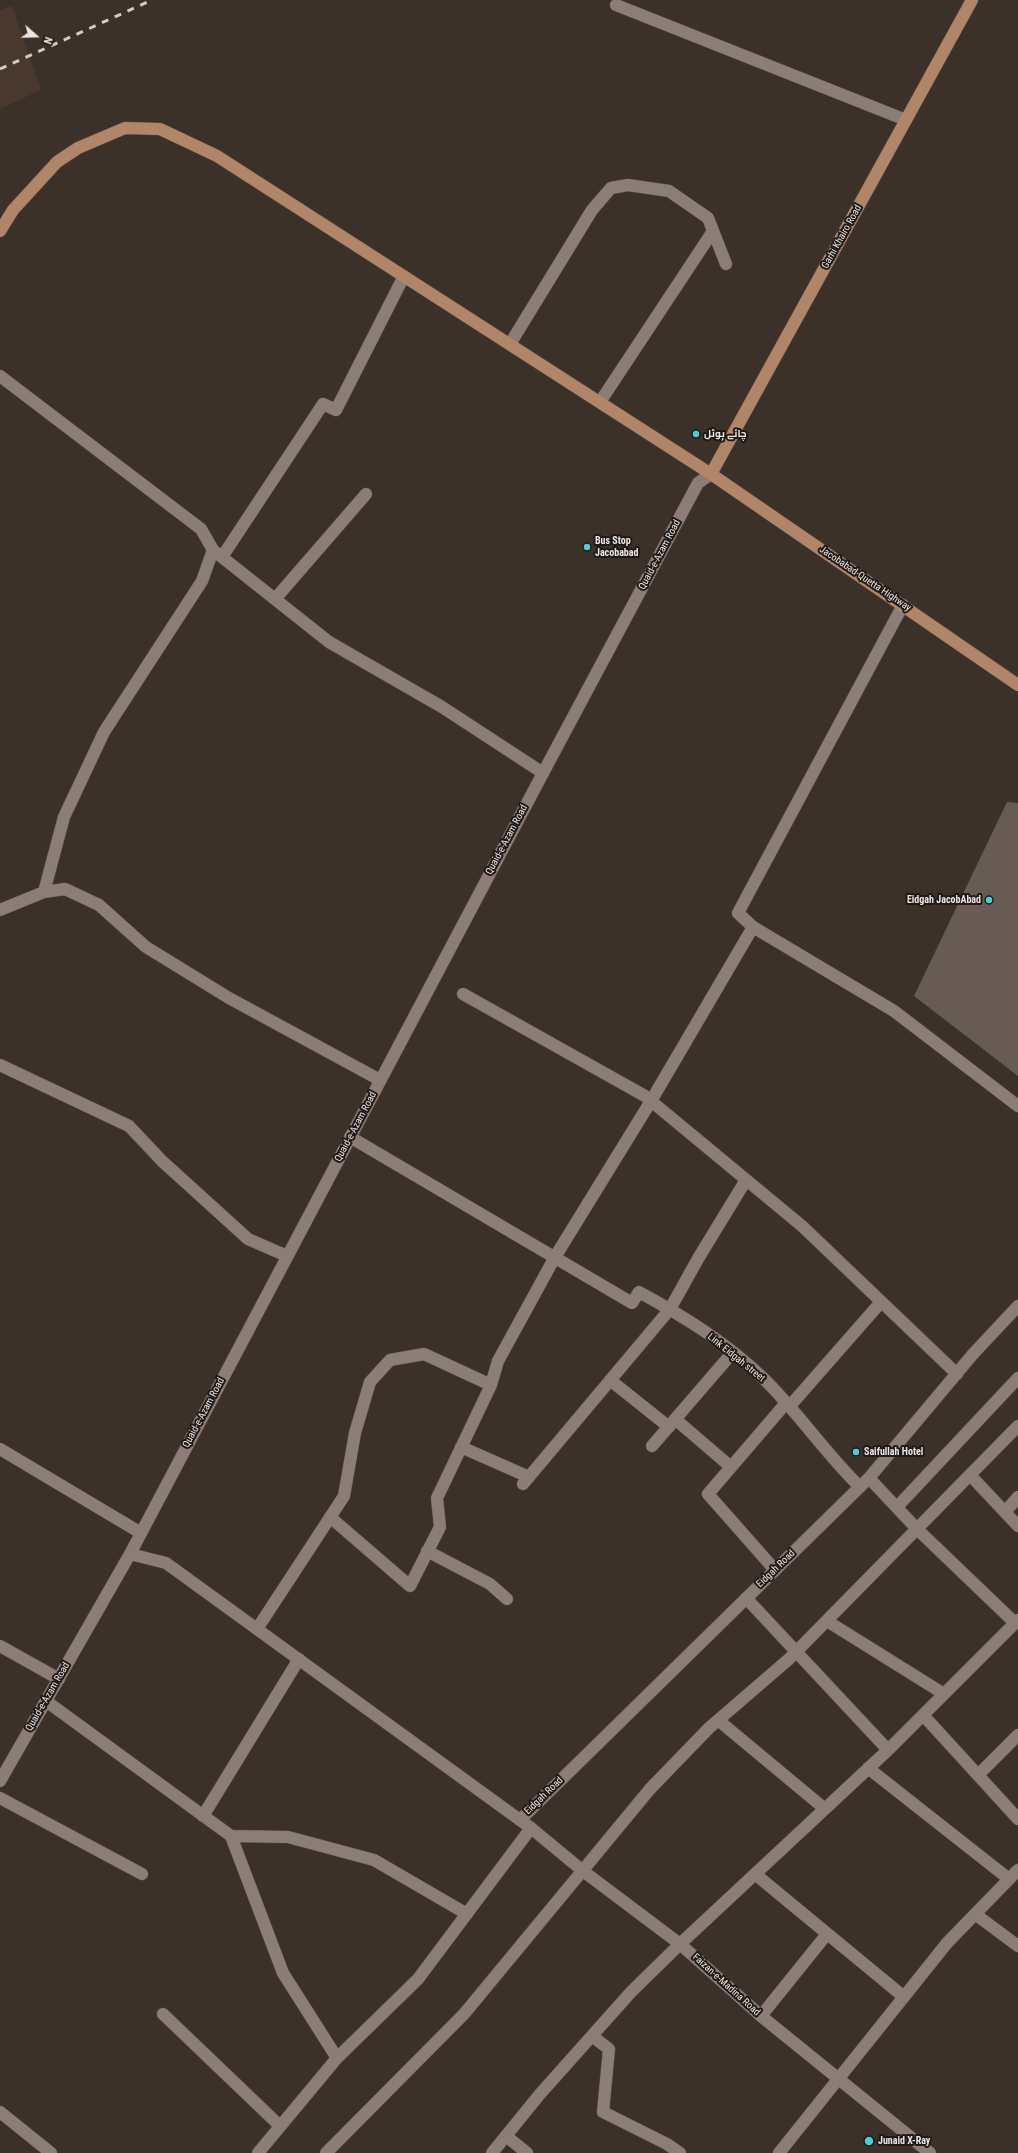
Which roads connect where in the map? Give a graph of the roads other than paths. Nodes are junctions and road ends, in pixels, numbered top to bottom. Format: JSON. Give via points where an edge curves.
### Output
{"nodes":[{"id":1,"x":972,"y":0,"type":"edge"},
{"id":2,"x":616,"y":5,"type":"dead end"},
{"id":3,"x":906,"y":120,"type":"junction"},
{"id":4,"x":0,"y":231,"type":"edge"},
{"id":5,"x":713,"y":231,"type":"junction"},
{"id":6,"x":726,"y":264,"type":"dead end"},
{"id":7,"x":404,"y":276,"type":"junction"},
{"id":8,"x":510,"y":344,"type":"junction"},
{"id":9,"x":0,"y":376,"type":"edge"},
{"id":10,"x":600,"y":402,"type":"junction"},
{"id":11,"x":711,"y":474,"type":"junction"},
{"id":12,"x":366,"y":494,"type":"dead end"},
{"id":13,"x":218,"y":553,"type":"junction"},
{"id":14,"x":275,"y":599,"type":"junction"},
{"id":15,"x":903,"y":605,"type":"junction"},
{"id":16,"x":1018,"y":684,"type":"edge"},
{"id":17,"x":543,"y":773,"type":"junction"},
{"id":18,"x":44,"y":892,"type":"junction"},
{"id":19,"x":0,"y":910,"type":"edge"},
{"id":20,"x":753,"y":927,"type":"junction"},
{"id":21,"x":463,"y":994,"type":"dead end"},
{"id":22,"x":0,"y":1065,"type":"edge"},
{"id":23,"x":380,"y":1080,"type":"junction"},
{"id":24,"x":651,"y":1101,"type":"junction"},
{"id":25,"x":1018,"y":1106,"type":"edge"},
{"id":26,"x":350,"y":1137,"type":"junction"},
{"id":27,"x":746,"y":1180,"type":"junction"},
{"id":28,"x":287,"y":1256,"type":"junction"},
{"id":29,"x":555,"y":1257,"type":"junction"},
{"id":30,"x":881,"y":1302,"type":"junction"},
{"id":31,"x":1018,"y":1306,"type":"edge"},
{"id":32,"x":670,"y":1309,"type":"junction"},
{"id":33,"x":733,"y":1352,"type":"junction"},
{"id":34,"x":957,"y":1374,"type":"junction"},
{"id":35,"x":1018,"y":1378,"type":"edge"},
{"id":36,"x":610,"y":1380,"type":"junction"},
{"id":37,"x":491,"y":1385,"type":"junction"},
{"id":38,"x":787,"y":1405,"type":"junction"},
{"id":39,"x":672,"y":1423,"type":"junction"},
{"id":40,"x":1018,"y":1426,"type":"edge"},
{"id":41,"x":652,"y":1446,"type":"dead end"},
{"id":42,"x":461,"y":1447,"type":"junction"},
{"id":43,"x":0,"y":1449,"type":"edge"},
{"id":44,"x":731,"y":1467,"type":"junction"},
{"id":45,"x":970,"y":1475,"type":"junction"},
{"id":46,"x":869,"y":1478,"type":"junction"},
{"id":47,"x":860,"y":1487,"type":"junction"},
{"id":48,"x":1018,"y":1498,"type":"edge"},
{"id":49,"x":897,"y":1507,"type":"junction"},
{"id":50,"x":1005,"y":1512,"type":"junction"},
{"id":51,"x":330,"y":1516,"type":"junction"},
{"id":52,"x":1018,"y":1526,"type":"edge"},
{"id":53,"x":917,"y":1529,"type":"junction"},
{"id":54,"x":141,"y":1533,"type":"junction"},
{"id":55,"x":427,"y":1551,"type":"junction"},
{"id":56,"x":130,"y":1554,"type":"junction"},
{"id":57,"x":774,"y":1570,"type":"junction"},
{"id":58,"x":746,"y":1598,"type":"junction"},
{"id":59,"x":507,"y":1599,"type":"dead end"},
{"id":60,"x":827,"y":1621,"type":"junction"},
{"id":61,"x":1016,"y":1622,"type":"edge"},
{"id":62,"x":257,"y":1629,"type":"junction"},
{"id":63,"x":0,"y":1646,"type":"edge"},
{"id":64,"x":796,"y":1652,"type":"junction"},
{"id":65,"x":299,"y":1659,"type":"junction"},
{"id":66,"x":59,"y":1679,"type":"junction"},
{"id":67,"x":944,"y":1694,"type":"junction"},
{"id":68,"x":46,"y":1702,"type":"junction"},
{"id":69,"x":923,"y":1715,"type":"junction"},
{"id":70,"x":718,"y":1720,"type":"junction"},
{"id":71,"x":1018,"y":1735,"type":"edge"},
{"id":72,"x":888,"y":1750,"type":"junction"},
{"id":73,"x":3,"y":1768,"type":"edge"},
{"id":74,"x":868,"y":1768,"type":"junction"},
{"id":75,"x":978,"y":1775,"type":"junction"},
{"id":76,"x":0,"y":1781,"type":"edge"},
{"id":77,"x":0,"y":1798,"type":"edge"},
{"id":78,"x":825,"y":1809,"type":"junction"},
{"id":79,"x":204,"y":1816,"type":"junction"},
{"id":80,"x":1018,"y":1819,"type":"edge"},
{"id":81,"x":520,"y":1820,"type":"junction"},
{"id":82,"x":531,"y":1828,"type":"junction"},
{"id":83,"x":231,"y":1836,"type":"junction"},
{"id":84,"x":1018,"y":1870,"type":"edge"},
{"id":85,"x":583,"y":1871,"type":"junction"},
{"id":86,"x":142,"y":1874,"type":"dead end"},
{"id":87,"x":755,"y":1874,"type":"junction"},
{"id":88,"x":1009,"y":1879,"type":"junction"},
{"id":89,"x":467,"y":1914,"type":"junction"},
{"id":90,"x":975,"y":1914,"type":"junction"},
{"id":91,"x":827,"y":1934,"type":"junction"},
{"id":92,"x":680,"y":1944,"type":"junction"},
{"id":93,"x":1018,"y":1946,"type":"edge"},
{"id":94,"x":904,"y":1997,"type":"junction"},
{"id":95,"x":163,"y":2014,"type":"dead end"},
{"id":96,"x":761,"y":2016,"type":"junction"},
{"id":97,"x":592,"y":2036,"type":"junction"},
{"id":98,"x":337,"y":2058,"type":"junction"},
{"id":99,"x":838,"y":2080,"type":"junction"},
{"id":100,"x":0,"y":2112,"type":"edge"},
{"id":101,"x":280,"y":2126,"type":"junction"},
{"id":102,"x":506,"y":2136,"type":"junction"},
{"id":103,"x":51,"y":2153,"type":"edge"},
{"id":104,"x":258,"y":2153,"type":"edge"},
{"id":105,"x":326,"y":2153,"type":"edge"},
{"id":106,"x":492,"y":2153,"type":"edge"},
{"id":107,"x":527,"y":2153,"type":"edge"},
{"id":108,"x":680,"y":2153,"type":"edge"},
{"id":109,"x":779,"y":2153,"type":"edge"},
{"id":110,"x":930,"y":2153,"type":"edge"}],
"edges":[{"from":1,"to":3,"type":"main road","name":"Garhi Khairo Road"},
{"from":2,"to":3,"type":"street"},
{"from":3,"to":11,"type":"main road","name":"Garhi Khairo Road"},
{"from":4,"to":7,"type":"main road","name":"Jacobabad-Quetta Highway","via":[[13,210],[57,162],[78,148],[125,128],[160,129],[217,156]]},
{"from":5,"to":6,"type":"street"},
{"from":5,"to":8,"type":"street","via":[[708,218],[669,191],[628,185],[611,188],[592,210]]},
{"from":5,"to":10,"type":"street"},
{"from":7,"to":8,"type":"main road","name":"Jacobabad-Quetta Highway"},
{"from":7,"to":13,"type":"street","via":[[336,410],[323,404]]},
{"from":8,"to":10,"type":"main road","name":"Jacobabad-Quetta Highway"},
{"from":9,"to":13,"type":"street","via":[[201,529]]},
{"from":10,"to":11,"type":"main road","name":"Jacobabad-Quetta Highway"},
{"from":11,"to":15,"type":"main road","name":"Jacobabad-Quetta Highway"},
{"from":11,"to":17,"type":"street","name":"Quaid-e-Azam Road","via":[[698,483]]},
{"from":12,"to":14,"type":"street"},
{"from":13,"to":14,"type":"street"},
{"from":13,"to":18,"type":"street","via":[[104,732],[64,817]]},
{"from":14,"to":17,"type":"street","via":[[329,642],[442,707]]},
{"from":15,"to":16,"type":"main road","name":"Jacobabad-Quetta Highway"},
{"from":15,"to":20,"type":"street","via":[[738,913]]},
{"from":17,"to":23,"type":"street","name":"Quaid-e-Azam Road"},
{"from":18,"to":19,"type":"street"},
{"from":18,"to":23,"type":"street","via":[[65,889],[99,905],[146,947],[229,998]]},
{"from":20,"to":24,"type":"street"},
{"from":20,"to":25,"type":"street","via":[[894,1011]]},
{"from":21,"to":24,"type":"street"},
{"from":22,"to":28,"type":"street","via":[[129,1126],[162,1161],[248,1239]]},
{"from":23,"to":26,"type":"street","name":"Quaid-e-Azam Road"},
{"from":24,"to":27,"type":"street"},
{"from":24,"to":29,"type":"street"},
{"from":26,"to":28,"type":"street","name":"Quaid-e-Azam Road"},
{"from":26,"to":29,"type":"street"},
{"from":27,"to":30,"type":"street","via":[[802,1226]]},
{"from":27,"to":32,"type":"street"},
{"from":28,"to":54,"type":"street","name":"Quaid-e-Azam Road"},
{"from":29,"to":32,"type":"street","name":"Link Eidgah street","via":[[632,1303],[639,1292]]},
{"from":29,"to":37,"type":"street","via":[[498,1361]]},
{"from":30,"to":34,"type":"street"},
{"from":30,"to":38,"type":"street"},
{"from":31,"to":34,"type":"street","name":"Eidgah Road"},
{"from":32,"to":33,"type":"street","name":"Link Eidgah street"},
{"from":32,"to":36,"type":"street"},
{"from":33,"to":38,"type":"street","name":"Link Eidgah street","via":[[763,1378]]},
{"from":33,"to":39,"type":"street"},
{"from":34,"to":46,"type":"street","name":"Eidgah Road"},
{"from":35,"to":49,"type":"street"},
{"from":36,"to":39,"type":"street"},
{"from":36,"to":42,"type":"street","via":[[526,1480]]},
{"from":37,"to":42,"type":"street"},
{"from":37,"to":51,"type":"street","via":[[424,1354],[390,1360],[370,1382],[355,1433],[344,1496]]},
{"from":38,"to":44,"type":"street"},
{"from":38,"to":47,"type":"street","name":"Link Eidgah street"},
{"from":39,"to":41,"type":"street"},
{"from":39,"to":44,"type":"street"},
{"from":40,"to":45,"type":"street"},
{"from":42,"to":55,"type":"street","via":[[437,1498],[440,1527]]},
{"from":43,"to":54,"type":"street"},
{"from":44,"to":57,"type":"street","via":[[708,1494]]},
{"from":45,"to":50,"type":"street"},
{"from":45,"to":53,"type":"street"},
{"from":46,"to":47,"type":"street","name":"Eidgah Road"},
{"from":46,"to":49,"type":"street"},
{"from":47,"to":57,"type":"street","name":"Eidgah Road"},
{"from":48,"to":50,"type":"street"},
{"from":49,"to":53,"type":"street"},
{"from":50,"to":52,"type":"street"},
{"from":51,"to":55,"type":"street","via":[[410,1586]]},
{"from":51,"to":62,"type":"street"},
{"from":53,"to":60,"type":"street"},
{"from":53,"to":61,"type":"street"},
{"from":54,"to":56,"type":"street","name":"Quaid-e-Azam Road"},
{"from":55,"to":59,"type":"street","via":[[490,1584]]},
{"from":56,"to":62,"type":"street","name":"Faizan-e-Madina Road","via":[[166,1563]]},
{"from":56,"to":66,"type":"street","name":"Quaid-e-Azam Road"},
{"from":57,"to":58,"type":"street","name":"Eidgah Road"},
{"from":58,"to":64,"type":"street"},
{"from":58,"to":81,"type":"street","name":"Eidgah Road"},
{"from":60,"to":64,"type":"street"},
{"from":60,"to":67,"type":"street"},
{"from":61,"to":67,"type":"street"},
{"from":62,"to":65,"type":"street","name":"Faizan-e-Madina Road"},
{"from":63,"to":66,"type":"street"},
{"from":64,"to":70,"type":"street"},
{"from":64,"to":72,"type":"street"},
{"from":65,"to":79,"type":"street"},
{"from":65,"to":81,"type":"street","name":"Faizan-e-Madina Road"},
{"from":66,"to":68,"type":"street","name":"Quaid-e-Azam Road"},
{"from":67,"to":69,"type":"street"},
{"from":68,"to":73,"type":"street","name":"Quaid-e-Azam Road"},
{"from":68,"to":79,"type":"street"},
{"from":69,"to":72,"type":"street"},
{"from":69,"to":75,"type":"street"},
{"from":70,"to":78,"type":"street"},
{"from":70,"to":85,"type":"street","via":[[650,1789]]},
{"from":71,"to":75,"type":"street"},
{"from":72,"to":74,"type":"street"},
{"from":73,"to":76,"type":"street","name":"Quaid-e-Azam Road"},
{"from":74,"to":78,"type":"street"},
{"from":74,"to":88,"type":"street"},
{"from":75,"to":80,"type":"street"},
{"from":77,"to":86,"type":"street"},
{"from":78,"to":87,"type":"street"},
{"from":79,"to":83,"type":"street"},
{"from":81,"to":82,"type":"street","name":"Faizan-e-Madina Road"},
{"from":82,"to":85,"type":"street","name":"Faizan-e-Madina Road"},
{"from":82,"to":89,"type":"street"},
{"from":83,"to":89,"type":"street","via":[[288,1837],[374,1860]]},
{"from":83,"to":98,"type":"street","via":[[284,1973]]},
{"from":84,"to":88,"type":"street"},
{"from":85,"to":92,"type":"street","name":"Faizan-e-Madina Road"},
{"from":85,"to":105,"type":"street","via":[[464,2014]]},
{"from":87,"to":91,"type":"street"},
{"from":87,"to":92,"type":"street"},
{"from":88,"to":90,"type":"street"},
{"from":89,"to":98,"type":"street","via":[[418,1979]]},
{"from":90,"to":93,"type":"street"},
{"from":90,"to":94,"type":"street","via":[[947,1943]]},
{"from":91,"to":94,"type":"street"},
{"from":91,"to":96,"type":"street"},
{"from":92,"to":96,"type":"street","name":"Faizan-e-Madina Road"},
{"from":92,"to":97,"type":"street","via":[[631,1992]]},
{"from":94,"to":99,"type":"street"},
{"from":95,"to":101,"type":"street"},
{"from":96,"to":99,"type":"street","name":"Faizan-e-Madina Road"},
{"from":97,"to":102,"type":"street"},
{"from":97,"to":108,"type":"street","via":[[609,2049],[603,2112]]},
{"from":98,"to":101,"type":"street"},
{"from":99,"to":109,"type":"street"},
{"from":99,"to":110,"type":"street","name":"Faizan-e-Madina Road"},
{"from":100,"to":103,"type":"street"},
{"from":101,"to":104,"type":"street"},
{"from":102,"to":106,"type":"street"},
{"from":102,"to":107,"type":"street"}]}
